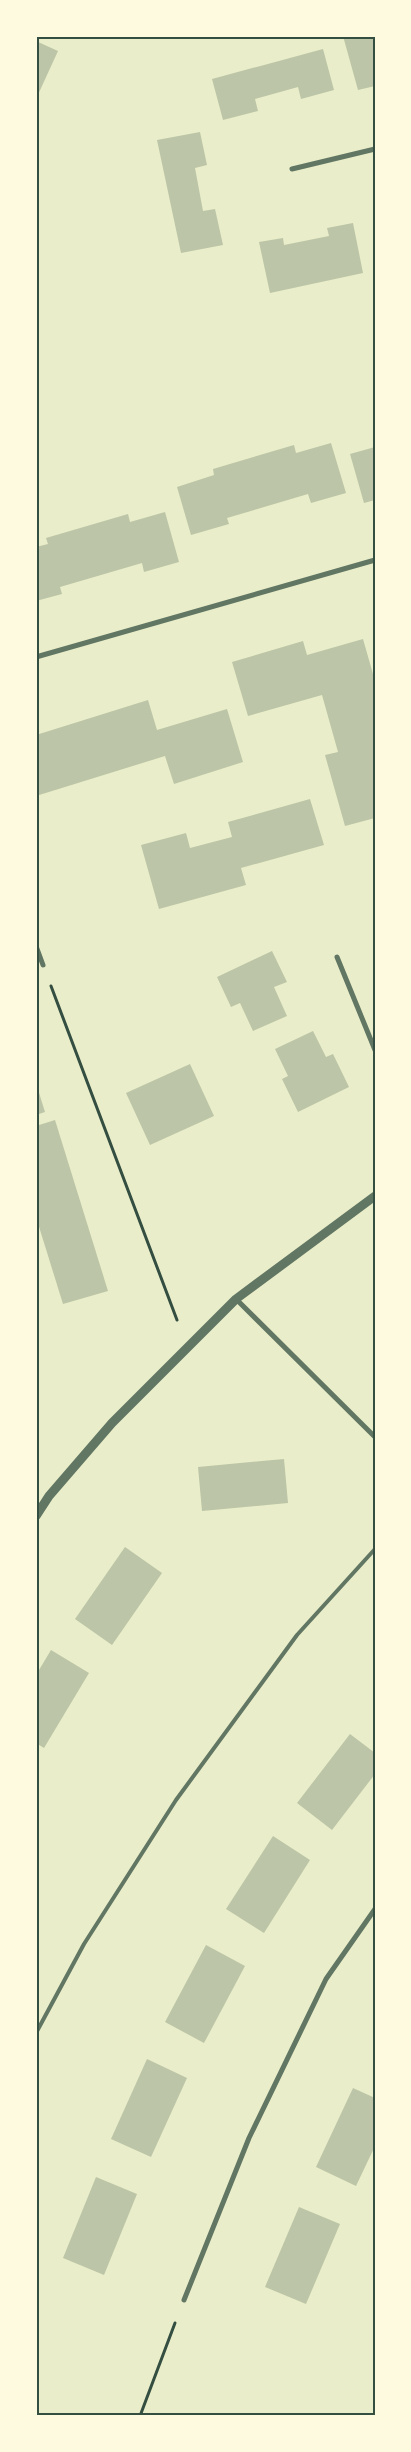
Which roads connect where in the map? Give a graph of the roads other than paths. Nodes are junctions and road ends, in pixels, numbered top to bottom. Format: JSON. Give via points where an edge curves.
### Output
{"nodes":[{"id":1,"x":375,"y":149,"type":"edge"},
{"id":2,"x":292,"y":170,"type":"dead end"},
{"id":3,"x":375,"y":560,"type":"edge"},
{"id":4,"x":36,"y":658,"type":"edge"},
{"id":5,"x":36,"y":946,"type":"edge"},
{"id":6,"x":337,"y":957,"type":"dead end"},
{"id":7,"x":43,"y":965,"type":"road end"},
{"id":8,"x":375,"y":1050,"type":"edge"},
{"id":9,"x":375,"y":1196,"type":"edge"},
{"id":10,"x":236,"y":1299,"type":"junction"},
{"id":11,"x":375,"y":1438,"type":"edge"},
{"id":12,"x":36,"y":1516,"type":"edge"},
{"id":13,"x":375,"y":1549,"type":"edge"},
{"id":14,"x":375,"y":1909,"type":"edge"},
{"id":15,"x":36,"y":2033,"type":"edge"},
{"id":16,"x":184,"y":2300,"type":"road end"}],
"edges":[{"from":1,"to":2,"type":"street"},
{"from":3,"to":4,"type":"street"},
{"from":5,"to":7,"type":"street"},
{"from":6,"to":8,"type":"street"},
{"from":9,"to":10,"type":"street"},
{"from":10,"to":11,"type":"street"},
{"from":10,"to":12,"type":"street","via":[[112,1423],[49,1496]]},
{"from":13,"to":15,"type":"lane","via":[[297,1635],[176,1800],[84,1944]]},
{"from":14,"to":16,"type":"street","via":[[326,1979],[257,2120]]}]}
